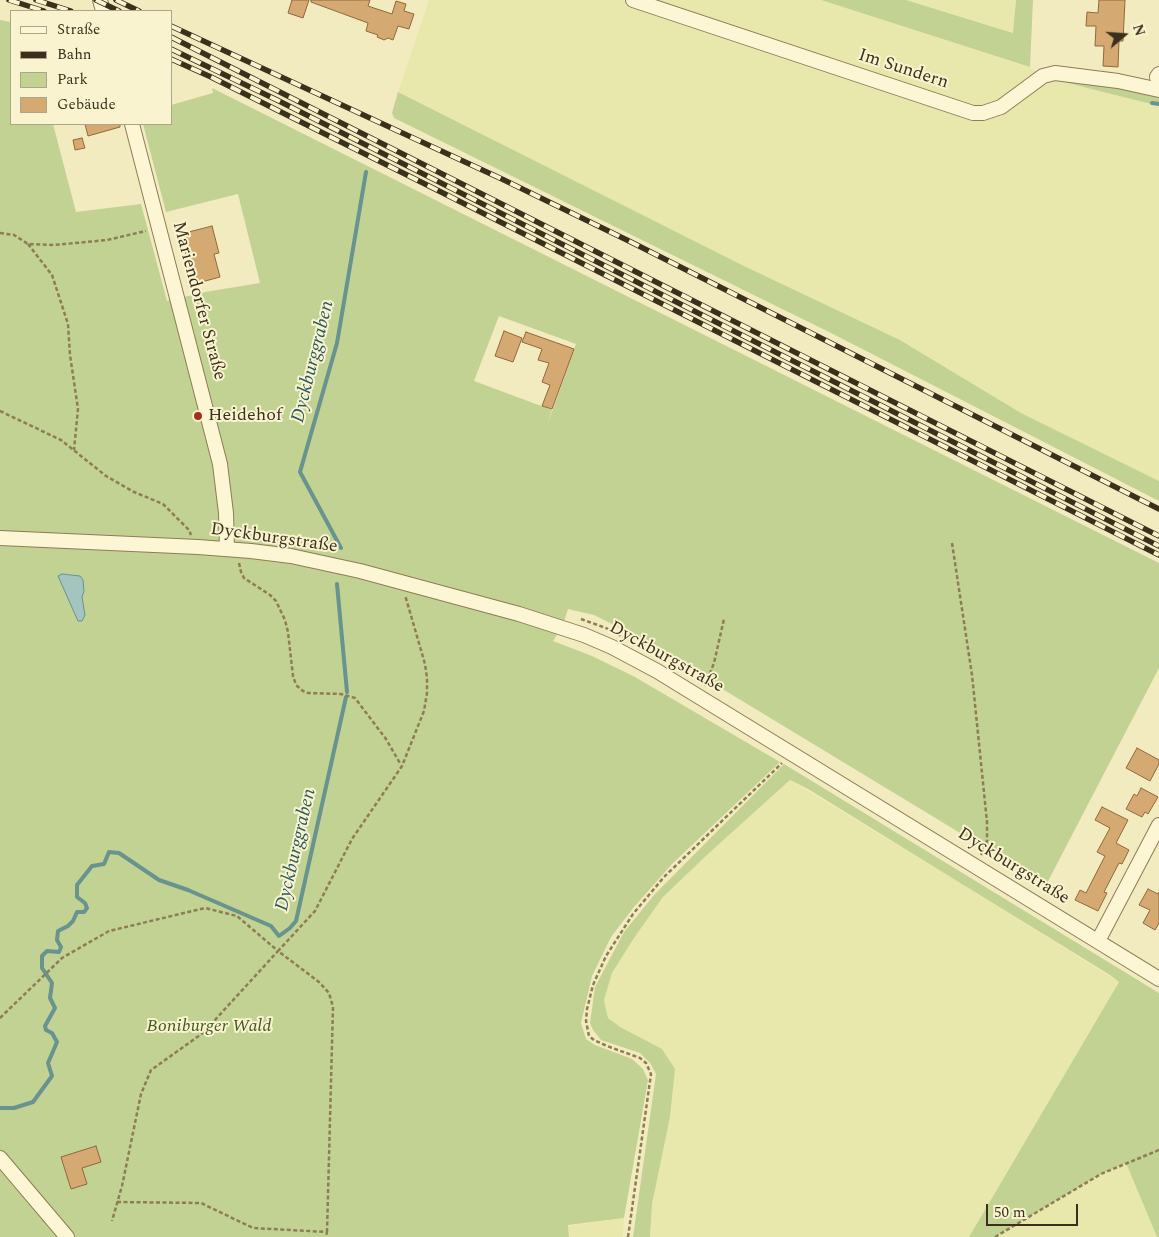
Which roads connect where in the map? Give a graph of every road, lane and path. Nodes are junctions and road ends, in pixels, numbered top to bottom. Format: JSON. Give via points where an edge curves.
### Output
{"nodes":[{"id":1,"x":633,"y":0,"type":"edge"},
{"id":2,"x":1159,"y":74,"type":"edge"},
{"id":3,"x":1159,"y":79,"type":"edge"},
{"id":4,"x":1159,"y":90,"type":"edge"},
{"id":5,"x":132,"y":125,"type":"edge"},
{"id":6,"x":159,"y":228,"type":"junction"},
{"id":7,"x":0,"y":233,"type":"edge"},
{"id":8,"x":28,"y":244,"type":"junction"},
{"id":9,"x":0,"y":411,"type":"edge"},
{"id":10,"x":74,"y":450,"type":"junction"},
{"id":11,"x":192,"y":535,"type":"dead end"},
{"id":12,"x":0,"y":538,"type":"edge"},
{"id":13,"x":952,"y":543,"type":"dead end"},
{"id":14,"x":227,"y":549,"type":"junction"},
{"id":15,"x":239,"y":559,"type":"dead end"},
{"id":16,"x":412,"y":594,"type":"dead end"},
{"id":17,"x":724,"y":619,"type":"dead end"},
{"id":18,"x":705,"y":687,"type":"dead end"},
{"id":19,"x":786,"y":759,"type":"dead end"},
{"id":20,"x":402,"y":766,"type":"junction"},
{"id":21,"x":1159,"y":825,"type":"edge"},
{"id":22,"x":981,"y":856,"type":"dead end"},
{"id":23,"x":1098,"y":941,"type":"junction"},
{"id":24,"x":278,"y":951,"type":"junction"},
{"id":25,"x":1159,"y":979,"type":"edge"},
{"id":26,"x":0,"y":1018,"type":"edge"},
{"id":27,"x":1159,"y":1150,"type":"edge"},
{"id":28,"x":0,"y":1158,"type":"edge"},
{"id":29,"x":117,"y":1202,"type":"junction"},
{"id":30,"x":112,"y":1221,"type":"dead end"},
{"id":31,"x":327,"y":1232,"type":"junction"},
{"id":32,"x":67,"y":1237,"type":"edge"},
{"id":33,"x":326,"y":1237,"type":"edge"},
{"id":34,"x":628,"y":1237,"type":"edge"},
{"id":35,"x":995,"y":1237,"type":"edge"}],
"edges":[{"from":1,"to":4,"type":"street","name":"Im Sundern","via":[[973,113],[1001,107],[1042,76],[1055,73]]},
{"from":2,"to":3,"type":"street"},
{"from":5,"to":6,"type":"street","name":"Mariendorfer Straße"},
{"from":6,"to":8,"type":"path","via":[[107,240],[54,246]]},
{"from":6,"to":14,"type":"street","name":"Mariendorfer Straße","via":[[220,464],[226,504]]},
{"from":7,"to":8,"type":"path","via":[[14,234]]},
{"from":8,"to":10,"type":"path","via":[[52,275],[68,324],[78,409]]},
{"from":9,"to":10,"type":"path","via":[[61,440]]},
{"from":10,"to":11,"type":"path","via":[[122,486],[163,504]]},
{"from":12,"to":14,"type":"street","name":"Dyckburgstraße"},
{"from":13,"to":22,"type":"path","via":[[975,704],[987,822],[987,841]]},
{"from":14,"to":23,"type":"street","name":"Dyckburgstraße","via":[[291,556],[360,571],[542,621],[605,644],[657,670]]},
{"from":15,"to":20,"type":"path","via":[[244,578],[276,601],[285,620],[296,685],[308,693],[355,698]]},
{"from":16,"to":20,"type":"path","via":[[404,592],[425,664],[428,693]]},
{"from":17,"to":18,"type":"path"},
{"from":19,"to":34,"type":"path","via":[[664,878],[633,914],[606,956],[593,985],[586,1021],[589,1036],[640,1058],[652,1074]]},
{"from":20,"to":24,"type":"path","via":[[352,839],[315,911]]},
{"from":21,"to":23,"type":"street"},
{"from":23,"to":25,"type":"street","name":"Dyckburgstraße"},
{"from":24,"to":26,"type":"path","via":[[238,916],[205,908],[108,931],[62,958]]},
{"from":24,"to":29,"type":"path","via":[[203,1033],[152,1070],[141,1094]]},
{"from":24,"to":31,"type":"path","via":[[319,982],[329,994],[332,1007]]},
{"from":27,"to":35,"type":"path","via":[[1101,1174]]},
{"from":28,"to":32,"type":"street"},
{"from":29,"to":30,"type":"path"},
{"from":29,"to":31,"type":"path","via":[[201,1203],[253,1228]]},
{"from":31,"to":33,"type":"path"}]}
